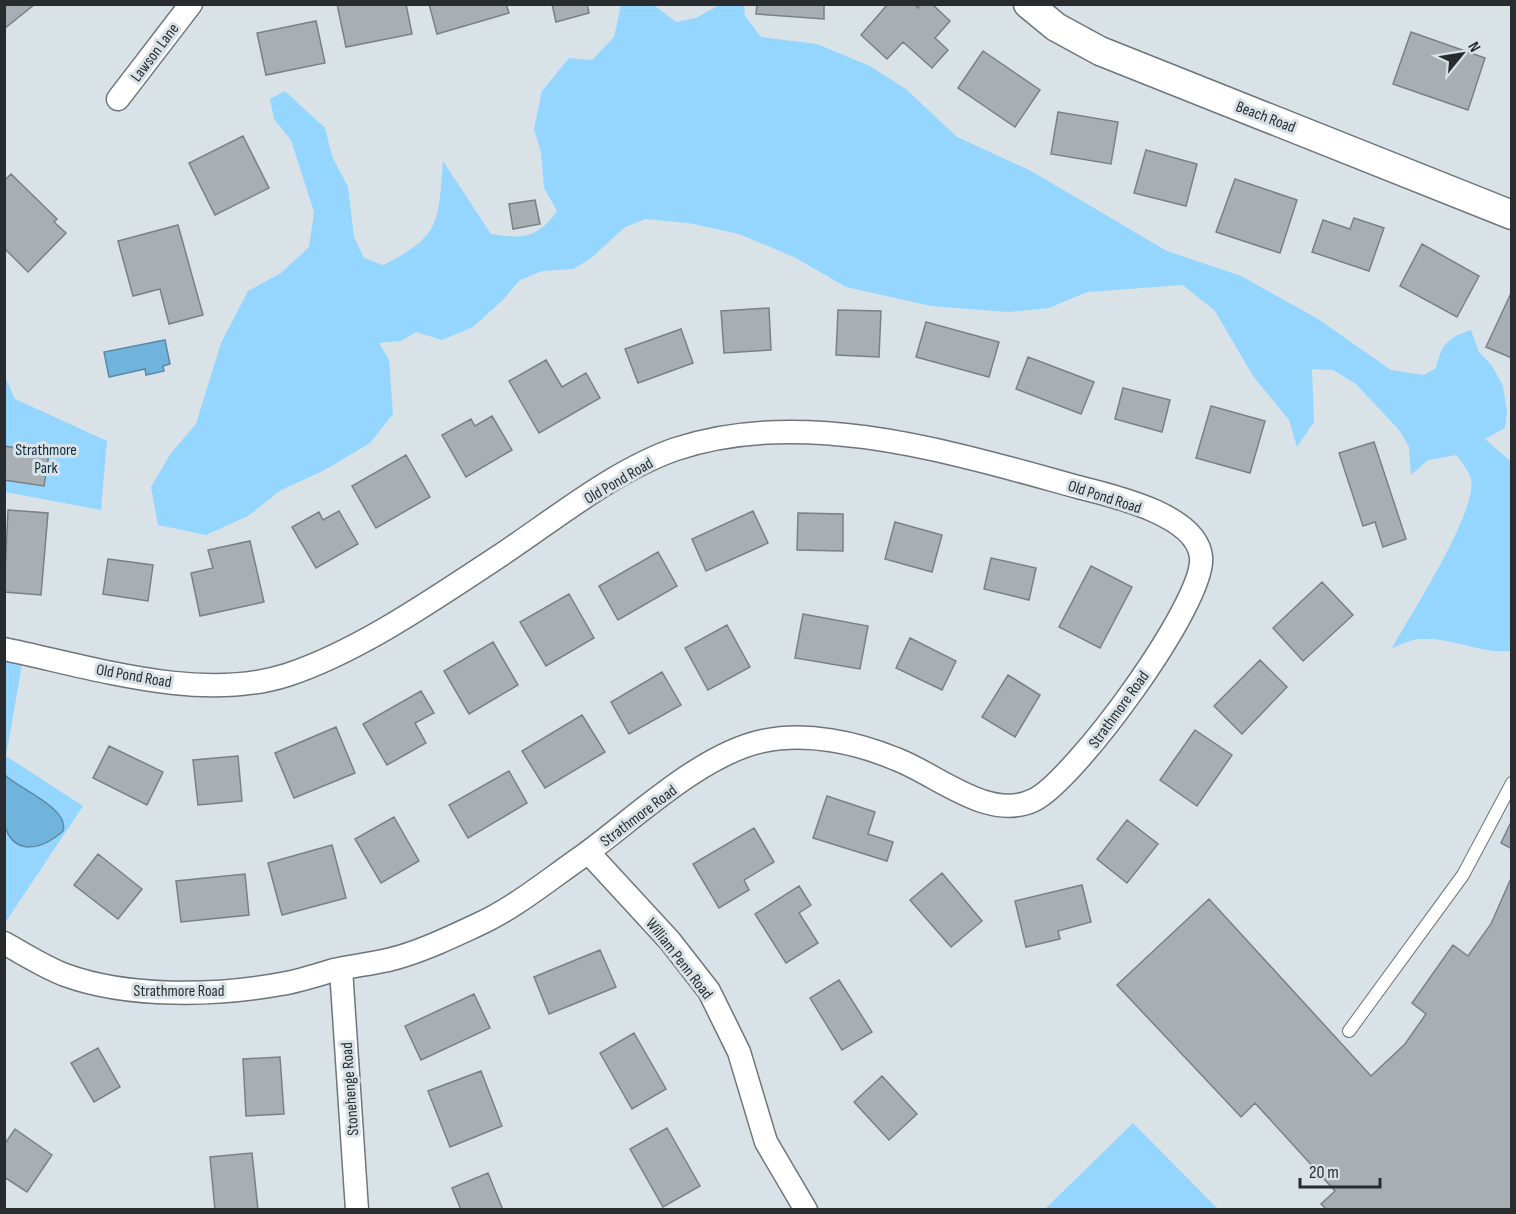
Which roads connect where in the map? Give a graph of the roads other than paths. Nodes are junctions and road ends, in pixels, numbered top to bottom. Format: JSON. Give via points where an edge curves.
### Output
{"nodes":[{"id":1,"x":191,"y":4,"type":"edge"},
{"id":2,"x":1028,"y":4,"type":"edge"},
{"id":3,"x":118,"y":99,"type":"dead end"},
{"id":4,"x":1512,"y":215,"type":"edge"},
{"id":5,"x":1190,"y":601,"type":"joint"},
{"id":6,"x":4,"y":649,"type":"edge"},
{"id":7,"x":1512,"y":783,"type":"edge"},
{"id":8,"x":588,"y":852,"type":"junction"},
{"id":9,"x":4,"y":943,"type":"edge"},
{"id":10,"x":341,"y":969,"type":"junction"},
{"id":11,"x":1349,"y":1031,"type":"dead end"},
{"id":12,"x":357,"y":1209,"type":"edge"},
{"id":13,"x":806,"y":1209,"type":"edge"}],
"edges":[{"from":1,"to":3,"type":"street","name":"Lawson Lane"},
{"from":2,"to":4,"type":"street","name":"Beach Road","via":[[1056,27],[1100,51]]},
{"from":5,"to":6,"type":"street","name":"Old Pond Road","via":[[1201,574],[1197,540],[1187,528],[1121,498],[891,441],[805,432],[735,434],[675,449],[630,470],[440,595],[348,648],[286,675],[241,684],[166,683]]},
{"from":5,"to":8,"type":"street","name":"Strathmore Road","via":[[1145,673],[1072,770],[1041,798],[1014,808],[1001,807],[899,760],[854,745],[824,739],[768,740],[735,749],[697,771]]},
{"from":7,"to":11,"type":"lane","via":[[1463,875]]},
{"from":8,"to":10,"type":"street","name":"Strathmore Road","via":[[483,923],[393,959]]},
{"from":8,"to":13,"type":"street","name":"William Penn Road","via":[[670,941],[709,991],[739,1052],[766,1142]]},
{"from":9,"to":10,"type":"street","name":"Strathmore Road","via":[[63,974],[122,990],[222,992],[284,984]]},
{"from":10,"to":12,"type":"street","name":"Stonehenge Road"}]}
